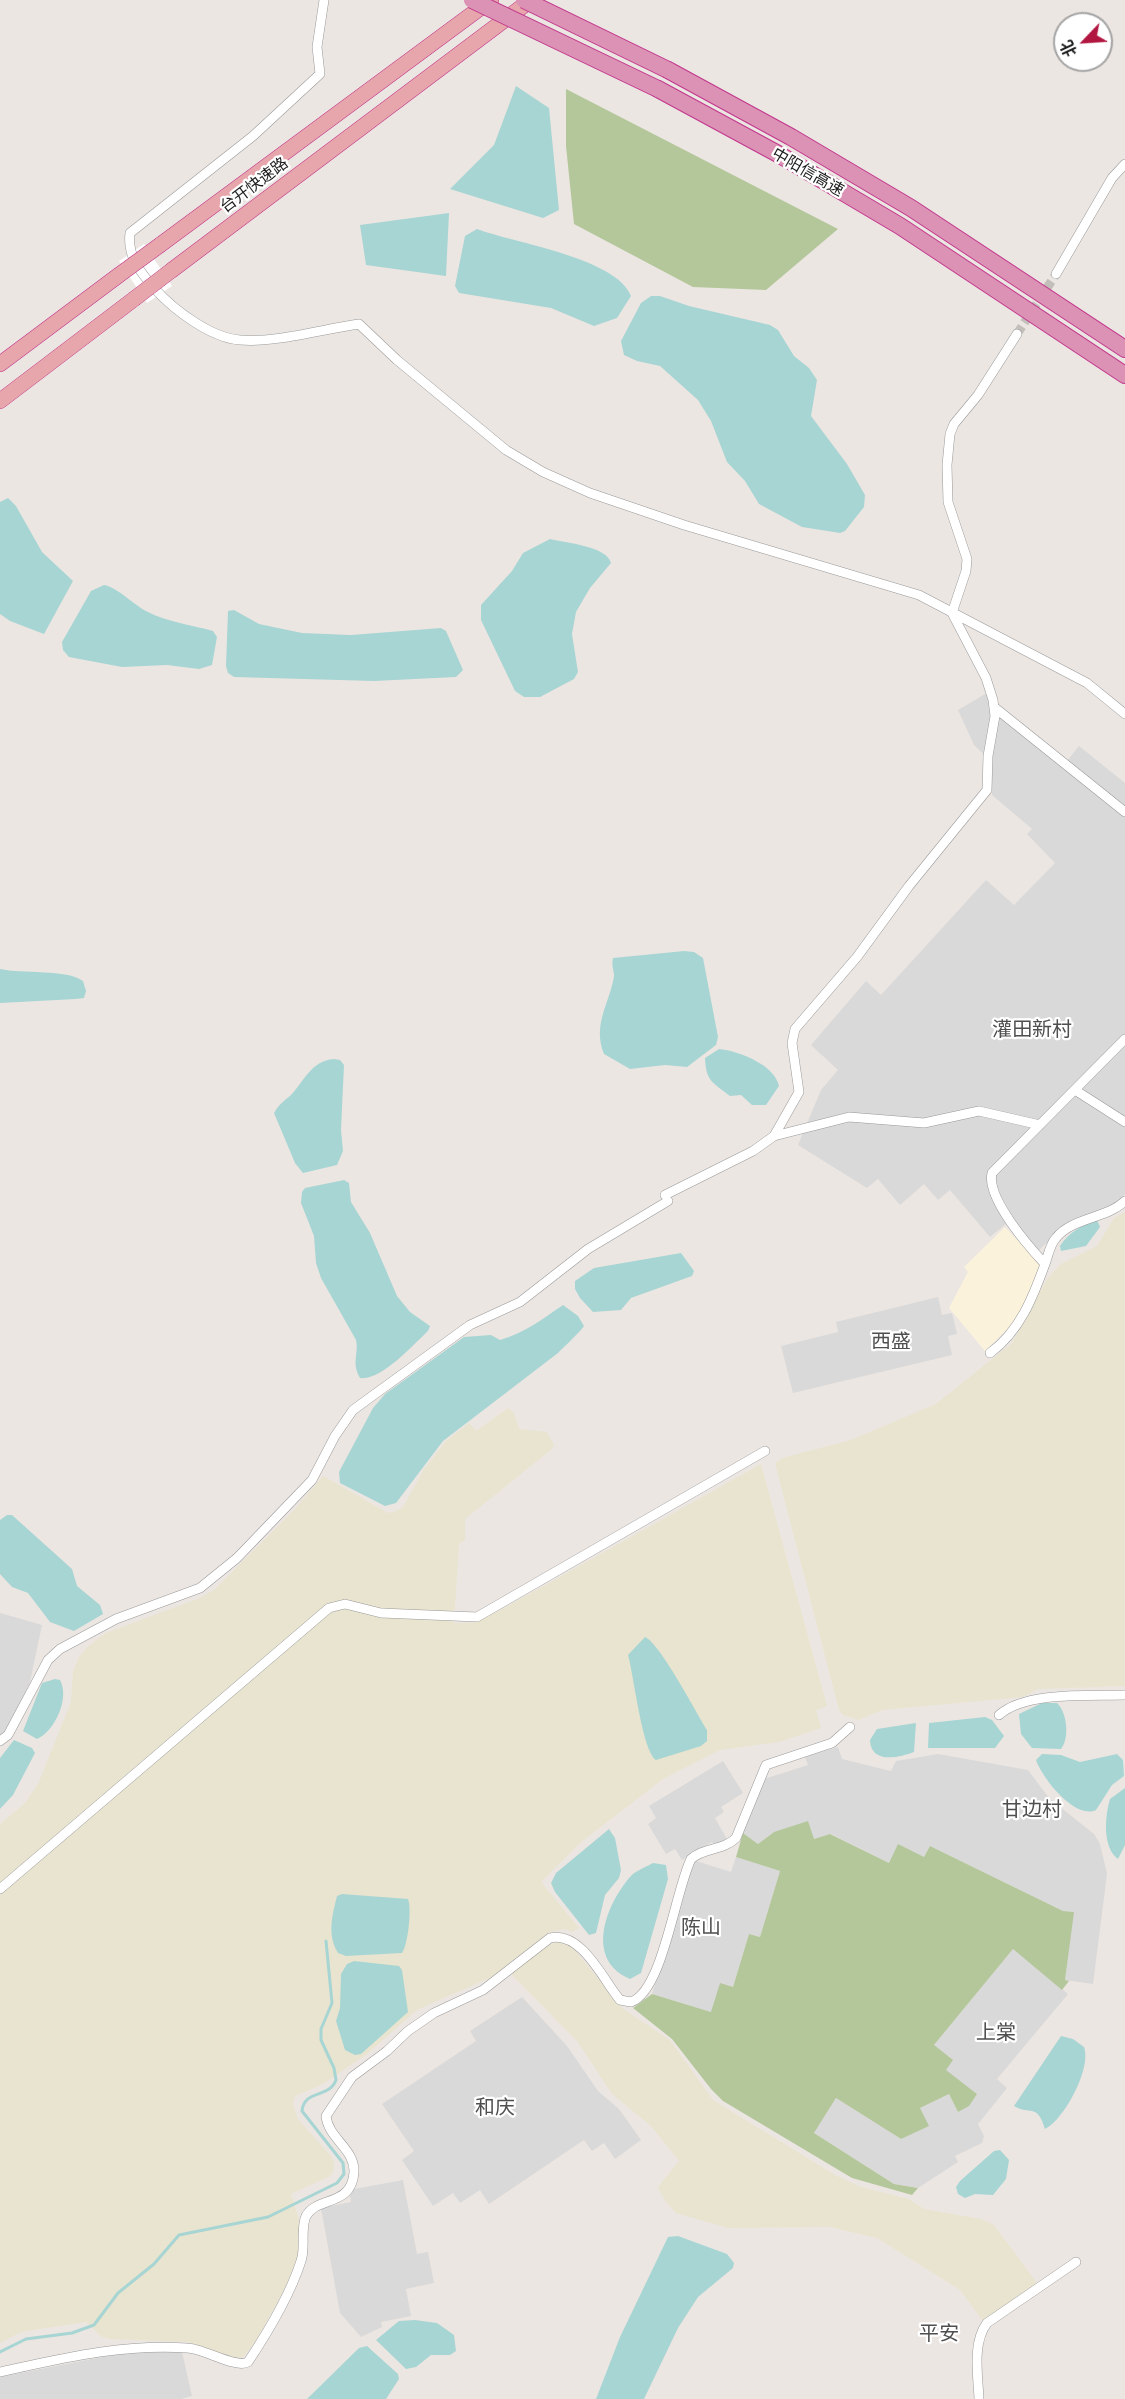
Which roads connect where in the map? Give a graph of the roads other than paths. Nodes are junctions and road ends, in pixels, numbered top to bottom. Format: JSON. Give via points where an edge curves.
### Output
{"nodes":[{"id":1,"x":324,"y":0,"type":"edge"},
{"id":2,"x":472,"y":0,"type":"edge"},
{"id":3,"x":491,"y":0,"type":"edge"},
{"id":4,"x":524,"y":0,"type":"edge"},
{"id":5,"x":531,"y":0,"type":"edge"},
{"id":6,"x":310,"y":132,"type":"junction"},
{"id":7,"x":326,"y":152,"type":"junction"},
{"id":8,"x":1125,"y":165,"type":"edge"},
{"id":9,"x":1056,"y":274,"type":"tunnel mouth"},
{"id":10,"x":1017,"y":334,"type":"tunnel mouth"},
{"id":11,"x":1125,"y":349,"type":"edge"},
{"id":12,"x":0,"y":364,"type":"edge"},
{"id":13,"x":1125,"y":375,"type":"edge"},
{"id":14,"x":0,"y":401,"type":"edge"},
{"id":15,"x":952,"y":613,"type":"junction"},
{"id":16,"x":994,"y":707,"type":"junction"},
{"id":17,"x":1125,"y":714,"type":"edge"},
{"id":18,"x":1125,"y":812,"type":"edge"},
{"id":19,"x":1125,"y":1039,"type":"edge"},
{"id":20,"x":1075,"y":1090,"type":"junction"},
{"id":21,"x":1125,"y":1122,"type":"edge"},
{"id":22,"x":1040,"y":1125,"type":"junction"},
{"id":23,"x":774,"y":1136,"type":"junction"},
{"id":24,"x":1125,"y":1201,"type":"edge"},
{"id":25,"x":1045,"y":1264,"type":"junction"},
{"id":26,"x":990,"y":1353,"type":"dead end"},
{"id":27,"x":765,"y":1451,"type":"dead end"},
{"id":28,"x":1125,"y":1695,"type":"edge"},
{"id":29,"x":999,"y":1715,"type":"dead end"},
{"id":30,"x":850,"y":1727,"type":"dead end"},
{"id":31,"x":0,"y":1741,"type":"edge"},
{"id":32,"x":0,"y":1889,"type":"edge"},
{"id":33,"x":1077,"y":2262,"type":"dead end"},
{"id":34,"x":0,"y":2372,"type":"edge"},
{"id":35,"x":979,"y":2399,"type":"edge"}],
"edges":[{"from":1,"to":15,"type":"street","via":[[317,48],[320,74],[253,136],[130,233],[128,249],[144,277],[170,305],[189,320],[239,340],[359,324],[506,450],[543,472],[590,493],[684,525],[914,593]]},
{"from":2,"to":13,"type":"highway","name":"中阳信高速","bridge":true,"via":[[658,89],[780,155],[900,226]]},
{"from":3,"to":6,"type":"highway","name":"台开快速路"},
{"from":4,"to":11,"type":"highway","name":"中阳信高速","bridge":true,"via":[[791,136],[911,208]]},
{"from":5,"to":7,"type":"highway","name":"台开快速路"},
{"from":6,"to":7,"type":"highway"},
{"from":6,"to":12,"type":"highway","name":"台开快速路","bridge":true},
{"from":7,"to":14,"type":"highway","name":"台开快速路","bridge":true},
{"from":8,"to":9,"type":"street","via":[[1112,178]]},
{"from":10,"to":15,"type":"street","via":[[950,434],[946,465],[948,502],[967,559]]},
{"from":15,"to":16,"type":"street","via":[[986,678]]},
{"from":15,"to":17,"type":"street","via":[[1087,683]]},
{"from":16,"to":18,"type":"street"},
{"from":16,"to":23,"type":"street","via":[[987,790],[857,957],[795,1029],[792,1043],[800,1088]]},
{"from":19,"to":20,"type":"street"},
{"from":20,"to":21,"type":"street"},
{"from":20,"to":22,"type":"street"},
{"from":22,"to":23,"type":"street","via":[[979,1111],[924,1123],[849,1117]]},
{"from":22,"to":25,"type":"street","via":[[991,1176],[1005,1215]]},
{"from":23,"to":31,"type":"street","via":[[588,1249],[519,1302],[470,1325],[353,1410],[312,1480],[237,1558],[200,1588],[116,1619],[60,1649],[48,1660],[8,1735]]},
{"from":24,"to":25,"type":"street","via":[[1060,1234],[1054,1239]]},
{"from":25,"to":26,"type":"street","via":[[1015,1330]]},
{"from":27,"to":32,"type":"street","via":[[477,1617],[381,1613],[345,1604],[329,1608]]},
{"from":28,"to":29,"type":"street","via":[[1017,1703]]},
{"from":30,"to":34,"type":"street","via":[[831,1743],[766,1765],[736,1838],[691,1859],[653,1979],[642,1997],[632,2002],[620,2000],[573,1942],[558,1936],[550,1938],[483,1990],[427,2017],[352,2077],[326,2116],[330,2131],[354,2166],[353,2178],[343,2195],[314,2208],[306,2217],[301,2262],[248,2362],[237,2364],[198,2348],[128,2347],[69,2355]]},
{"from":33,"to":35,"type":"street","via":[[981,2331]]}]}
